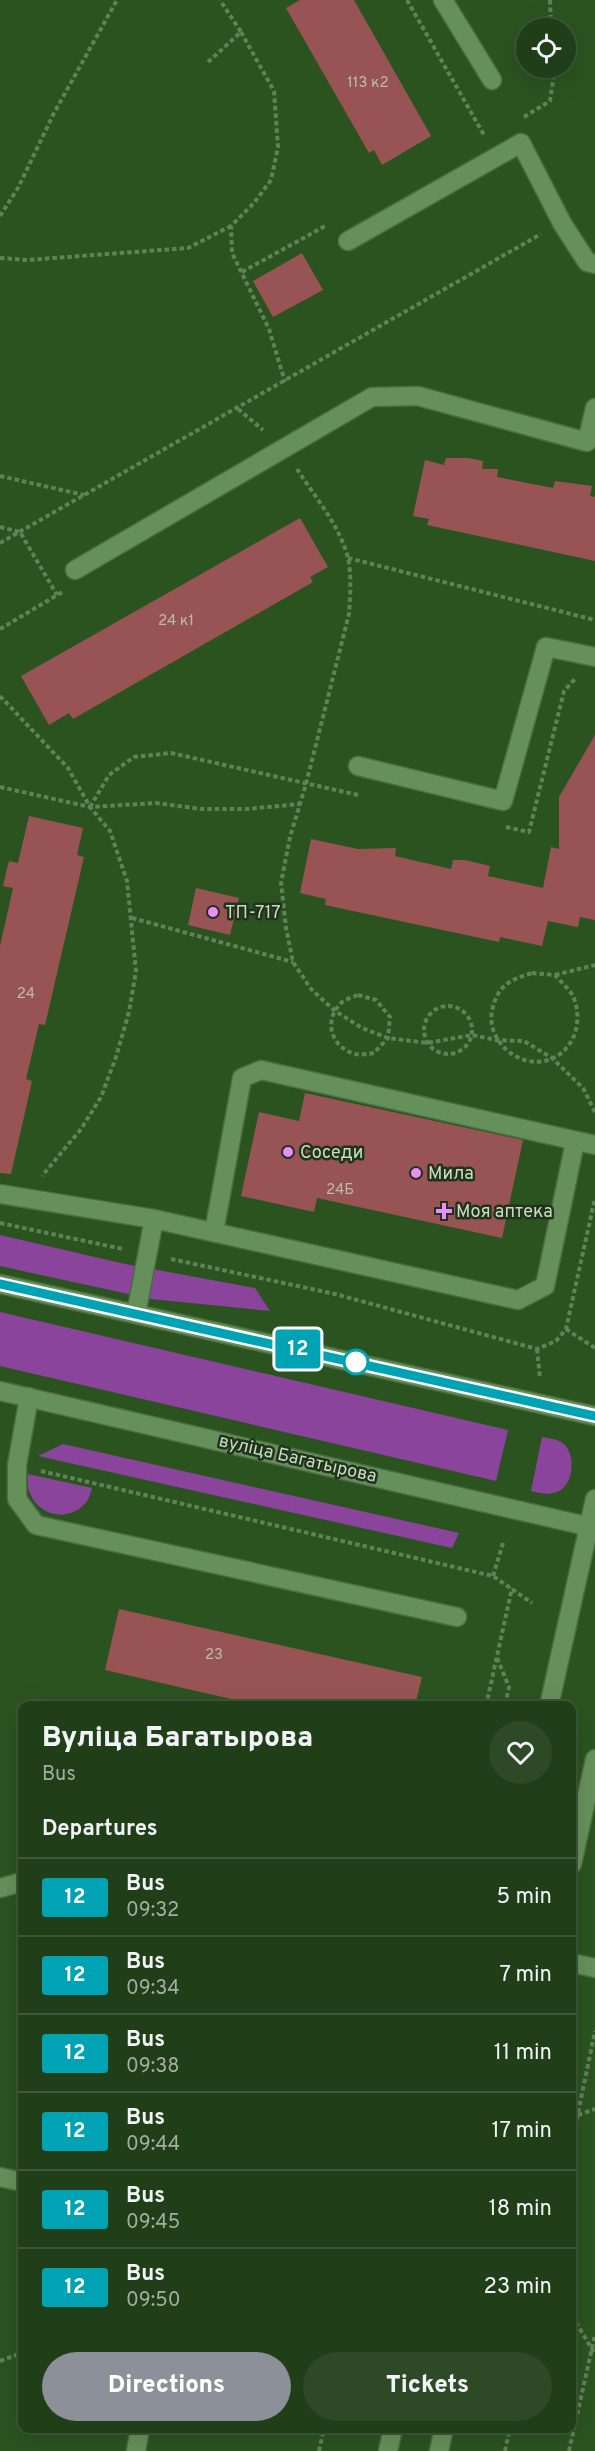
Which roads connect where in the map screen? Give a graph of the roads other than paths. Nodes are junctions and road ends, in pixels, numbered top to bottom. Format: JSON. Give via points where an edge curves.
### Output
{"nodes":[{"id":1,"x":443,"y":0,"type":"edge"},
{"id":2,"x":492,"y":80,"type":"dead end"},
{"id":3,"x":348,"y":241,"type":"dead end"},
{"id":4,"x":595,"y":264,"type":"edge"},
{"id":5,"x":595,"y":408,"type":"edge"},
{"id":6,"x":75,"y":570,"type":"dead end"},
{"id":7,"x":595,"y":657,"type":"edge"},
{"id":8,"x":358,"y":766,"type":"dead end"},
{"id":9,"x":575,"y":1142,"type":"junction"},
{"id":10,"x":595,"y":1145,"type":"edge"},
{"id":11,"x":0,"y":1194,"type":"edge"},
{"id":12,"x":154,"y":1219,"type":"junction"},
{"id":13,"x":214,"y":1232,"type":"junction"},
{"id":14,"x":0,"y":1284,"type":"edge"},
{"id":15,"x":136,"y":1314,"type":"junction"},
{"id":16,"x":0,"y":1391,"type":"edge"},
{"id":17,"x":29,"y":1397,"type":"junction"},
{"id":18,"x":595,"y":1416,"type":"edge"},
{"id":19,"x":595,"y":1499,"type":"edge"},
{"id":20,"x":592,"y":1527,"type":"edge"},
{"id":21,"x":457,"y":1617,"type":"dead end"},
{"id":22,"x":550,"y":1701,"type":"edge"},
{"id":23,"x":595,"y":1759,"type":"edge"},
{"id":24,"x":576,"y":1846,"type":"edge"},
{"id":25,"x":18,"y":1883,"type":"edge"},
{"id":26,"x":0,"y":1888,"type":"edge"},
{"id":27,"x":576,"y":1964,"type":"edge"},
{"id":28,"x":595,"y":1968,"type":"edge"},
{"id":29,"x":0,"y":2177,"type":"edge"},
{"id":30,"x":18,"y":2181,"type":"edge"},
{"id":31,"x":139,"y":2433,"type":"edge"},
{"id":32,"x":392,"y":2433,"type":"edge"},
{"id":33,"x":443,"y":2433,"type":"edge"},
{"id":34,"x":136,"y":2451,"type":"edge"},
{"id":35,"x":388,"y":2451,"type":"edge"},
{"id":36,"x":439,"y":2451,"type":"edge"}],
"edges":[{"from":1,"to":2,"type":"street"},
{"from":3,"to":4,"type":"street","via":[[520,143],[562,223],[587,262]]},
{"from":5,"to":6,"type":"street","via":[[586,442],[418,396],[372,397]]},
{"from":7,"to":8,"type":"street","via":[[546,647],[503,801]]},
{"from":9,"to":10,"type":"street"},
{"from":9,"to":13,"type":"street","via":[[545,1286],[518,1300]]},
{"from":9,"to":13,"type":"street","via":[[261,1070],[242,1078]]},
{"from":11,"to":12,"type":"street"},
{"from":12,"to":13,"type":"street"},
{"from":12,"to":15,"type":"street"},
{"from":14,"to":15,"type":"street"},
{"from":15,"to":18,"type":"street"},
{"from":16,"to":17,"type":"street","name":"вуліца Багатырова"},
{"from":17,"to":20,"type":"street","name":"вуліца Багатырова"},
{"from":17,"to":21,"type":"street","via":[[17,1465],[17,1499],[36,1525]]},
{"from":19,"to":20,"type":"street"},
{"from":20,"to":22,"type":"street"},
{"from":23,"to":24,"type":"street"},
{"from":25,"to":26,"type":"street"},
{"from":27,"to":28,"type":"street"},
{"from":29,"to":30,"type":"street"},
{"from":31,"to":34,"type":"street"},
{"from":32,"to":35,"type":"street"},
{"from":33,"to":36,"type":"street"}]}
